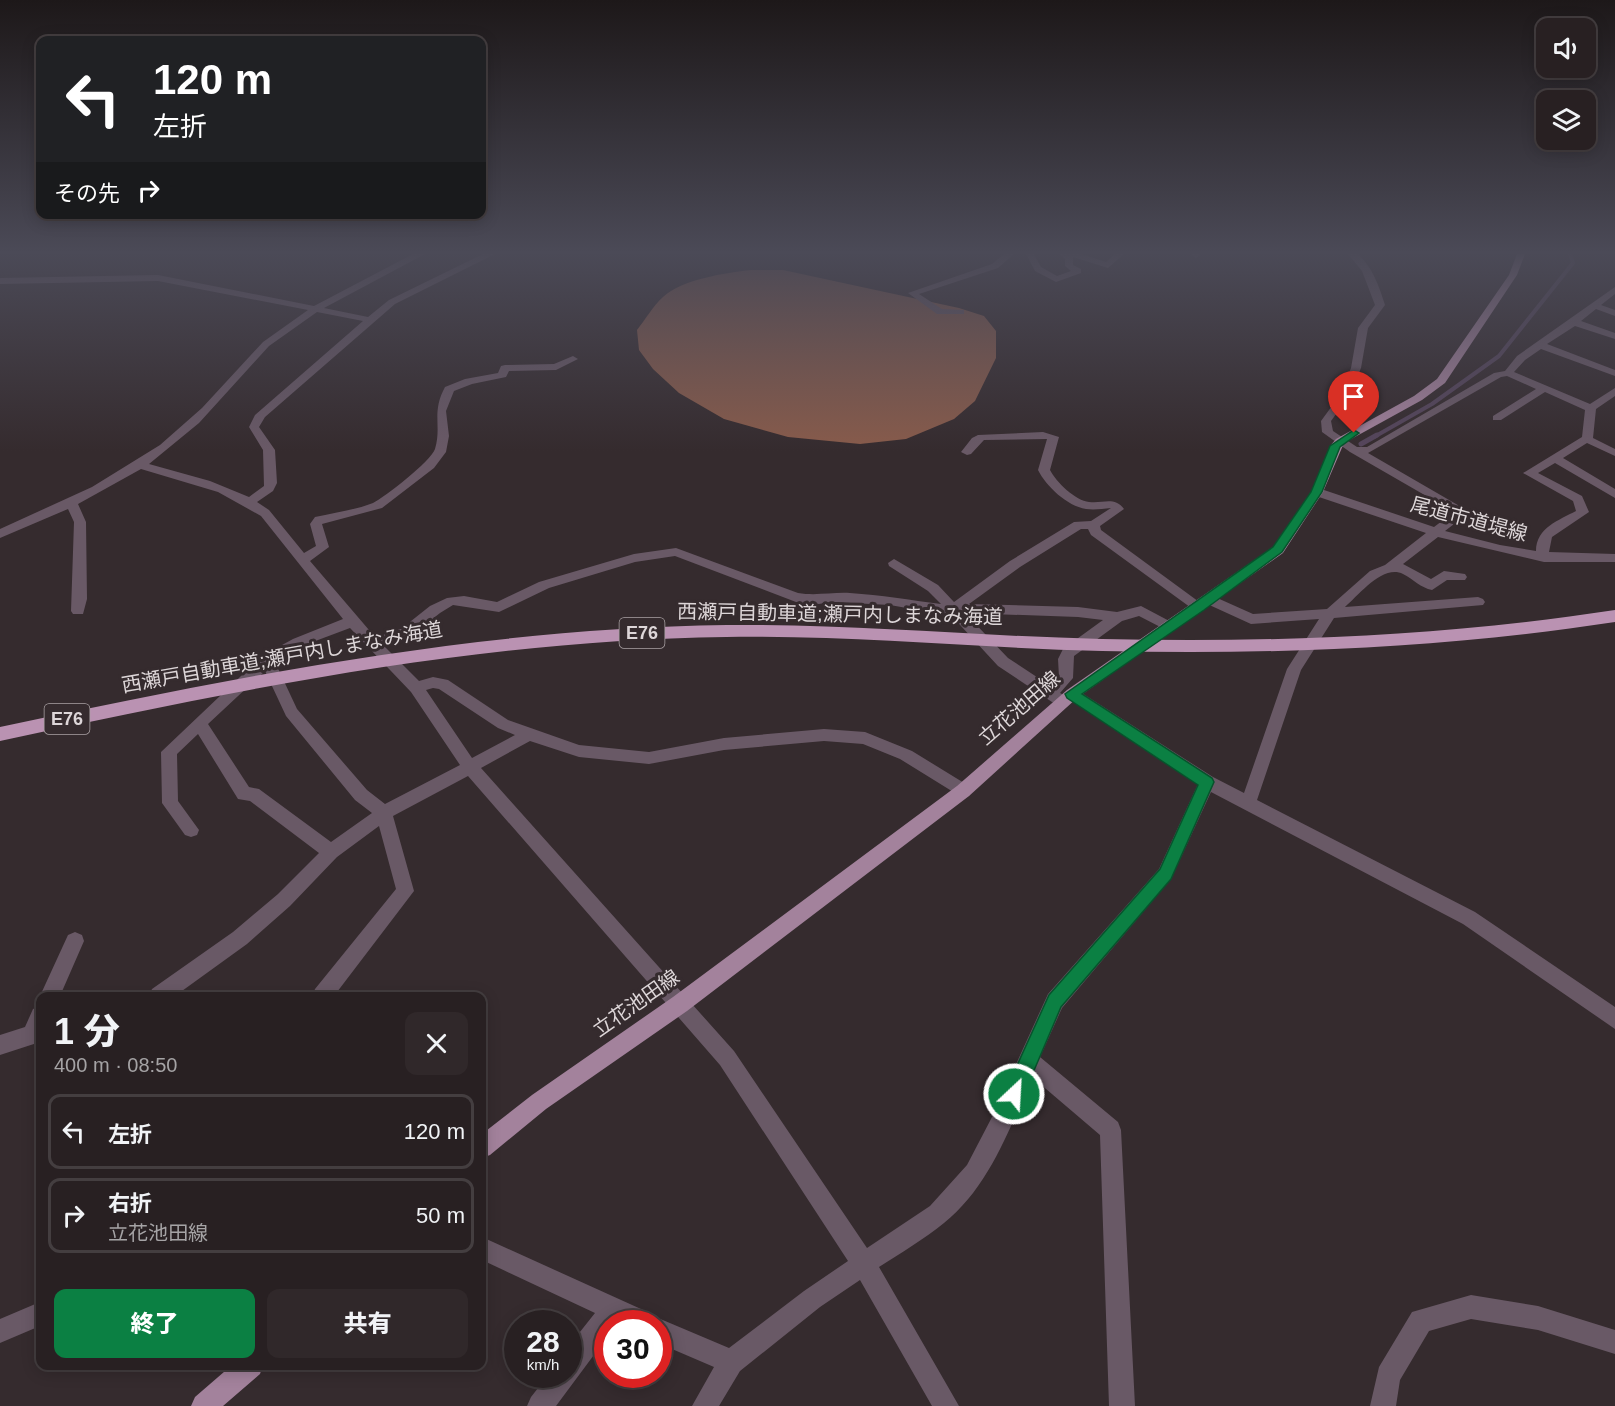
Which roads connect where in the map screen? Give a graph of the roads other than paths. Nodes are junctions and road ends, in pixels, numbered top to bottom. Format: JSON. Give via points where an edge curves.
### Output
{"nodes":[{"id":1,"x":299,"y":320,"type":"edge"},
{"id":2,"x":370,"y":320,"type":"edge"},
{"id":3,"x":1369,"y":320,"type":"edge"},
{"id":4,"x":1483,"y":320,"type":"edge"},
{"id":5,"x":1577,"y":320,"type":"edge"},
{"id":6,"x":1574,"y":322,"type":"junction"},
{"id":7,"x":1615,"y":336,"type":"edge"},
{"id":8,"x":1540,"y":345,"type":"junction"},
{"id":9,"x":573,"y":359,"type":"dead end"},
{"id":10,"x":1508,"y":373,"type":"junction"},
{"id":11,"x":1615,"y":373,"type":"edge"},
{"id":12,"x":1544,"y":388,"type":"junction"},
{"id":13,"x":1615,"y":391,"type":"edge"},
{"id":14,"x":1591,"y":408,"type":"junction"},
{"id":15,"x":1497,"y":418,"type":"dead end"},
{"id":16,"x":1587,"y":439,"type":"junction"},
{"id":17,"x":1340,"y":441,"type":"junction"},
{"id":18,"x":1354,"y":450,"type":"junction"},
{"id":19,"x":967,"y":452,"type":"dead end"},
{"id":20,"x":1615,"y":453,"type":"edge"},
{"id":21,"x":1557,"y":459,"type":"junction"},
{"id":22,"x":141,"y":465,"type":"junction"},
{"id":23,"x":1317,"y":492,"type":"junction"},
{"id":24,"x":1615,"y":494,"type":"edge"},
{"id":25,"x":251,"y":501,"type":"junction"},
{"id":26,"x":71,"y":502,"type":"junction"},
{"id":27,"x":1462,"y":511,"type":"junction"},
{"id":28,"x":1094,"y":525,"type":"junction"},
{"id":29,"x":1488,"y":526,"type":"dead end"},
{"id":30,"x":1435,"y":532,"type":"junction"},
{"id":31,"x":0,"y":534,"type":"edge"},
{"id":32,"x":1544,"y":558,"type":"junction"},
{"id":33,"x":1615,"y":558,"type":"edge"},
{"id":34,"x":304,"y":559,"type":"junction"},
{"id":35,"x":894,"y":563,"type":"dead end"},
{"id":36,"x":1390,"y":568,"type":"junction"},
{"id":37,"x":1460,"y":577,"type":"dead end"},
{"id":38,"x":1478,"y":602,"type":"dead end"},
{"id":39,"x":1205,"y":603,"type":"junction"},
{"id":40,"x":954,"y":608,"type":"junction"},
{"id":41,"x":78,"y":611,"type":"dead end"},
{"id":42,"x":1329,"y":614,"type":"junction"},
{"id":43,"x":1615,"y":616,"type":"edge"},
{"id":44,"x":1117,"y":617,"type":"junction"},
{"id":45,"x":352,"y":621,"type":"junction"},
{"id":46,"x":1170,"y":627,"type":"junction"},
{"id":47,"x":374,"y":642,"type":"junction"},
{"id":48,"x":267,"y":660,"type":"junction"},
{"id":49,"x":416,"y":688,"type":"junction"},
{"id":50,"x":1062,"y":696,"type":"junction"},
{"id":51,"x":200,"y":724,"type":"junction"},
{"id":52,"x":0,"y":734,"type":"edge"},
{"id":53,"x":529,"y":735,"type":"junction"},
{"id":54,"x":469,"y":766,"type":"junction"},
{"id":55,"x":1207,"y":782,"type":"junction"},
{"id":56,"x":963,"y":791,"type":"junction"},
{"id":57,"x":1248,"y":804,"type":"junction"},
{"id":58,"x":384,"y":813,"type":"junction"},
{"id":59,"x":190,"y":830,"type":"dead end"},
{"id":60,"x":331,"y":852,"type":"junction"},
{"id":61,"x":75,"y":941,"type":"dead end"},
{"id":62,"x":52,"y":992,"type":"edge"},
{"id":63,"x":165,"y":992,"type":"edge"},
{"id":64,"x":325,"y":992,"type":"edge"},
{"id":65,"x":680,"y":1004,"type":"junction"},
{"id":66,"x":1615,"y":1020,"type":"edge"},
{"id":67,"x":36,"y":1034,"type":"edge"},
{"id":68,"x":0,"y":1044,"type":"edge"},
{"id":69,"x":1029,"y":1061,"type":"junction"},
{"id":70,"x":486,"y":1144,"type":"edge"},
{"id":71,"x":486,"y":1250,"type":"edge"},
{"id":72,"x":864,"y":1264,"type":"junction"},
{"id":73,"x":613,"y":1309,"type":"joint"},
{"id":74,"x":36,"y":1316,"type":"edge"},
{"id":75,"x":0,"y":1331,"type":"edge"},
{"id":76,"x":672,"y":1336,"type":"edge"},
{"id":77,"x":1615,"y":1342,"type":"edge"},
{"id":78,"x":582,"y":1350,"type":"edge"},
{"id":79,"x":731,"y":1362,"type":"junction"},
{"id":80,"x":245,"y":1370,"type":"edge"},
{"id":81,"x":554,"y":1388,"type":"edge"},
{"id":82,"x":204,"y":1406,"type":"edge"},
{"id":83,"x":540,"y":1406,"type":"edge"},
{"id":84,"x":705,"y":1406,"type":"edge"},
{"id":85,"x":946,"y":1406,"type":"edge"},
{"id":86,"x":1122,"y":1406,"type":"edge"},
{"id":87,"x":1383,"y":1406,"type":"edge"}],
"edges":[{"from":1,"to":22,"type":"street","via":[[266,344],[184,432]]},
{"from":2,"to":25,"type":"street","via":[[260,416],[254,427],[268,450],[272,483]]},
{"from":3,"to":17,"type":"street","via":[[1363,328],[1356,368],[1345,395],[1326,421],[1328,432]]},
{"from":4,"to":17,"type":"main road","via":[[1441,381]]},
{"from":5,"to":6,"type":"street"},
{"from":6,"to":7,"type":"street"},
{"from":6,"to":8,"type":"street"},
{"from":8,"to":10,"type":"street","via":[[1521,357]]},
{"from":8,"to":11,"type":"street"},
{"from":9,"to":34,"type":"street","via":[[556,367],[505,368],[502,375],[449,389],[441,411],[443,436],[438,457],[378,505],[319,520],[316,524],[323,547]]},
{"from":10,"to":12,"type":"street"},
{"from":10,"to":18,"type":"street","via":[[1498,375],[1369,450]]},
{"from":12,"to":14,"type":"street"},
{"from":12,"to":15,"type":"street"},
{"from":13,"to":14,"type":"street"},
{"from":14,"to":16,"type":"street"},
{"from":16,"to":20,"type":"street"},
{"from":16,"to":21,"type":"street"},
{"from":17,"to":18,"type":"street"},
{"from":17,"to":23,"type":"main road","name":"立花池田線"},
{"from":18,"to":27,"type":"street"},
{"from":19,"to":28,"type":"street","via":[[982,437],[1053,437],[1044,470],[1047,476],[1078,504],[1107,504],[1118,509]]},
{"from":21,"to":24,"type":"street"},
{"from":21,"to":32,"type":"street","via":[[1529,473],[1578,499],[1583,512],[1550,531],[1542,541]]},
{"from":22,"to":25,"type":"street"},
{"from":22,"to":26,"type":"street"},
{"from":23,"to":30,"type":"street","name":"尾道市道堤線"},
{"from":23,"to":39,"type":"main road","name":"立花池田線","via":[[1278,550]]},
{"from":25,"to":34,"type":"street"},
{"from":26,"to":31,"type":"street"},
{"from":26,"to":41,"type":"street","via":[[80,522]]},
{"from":27,"to":29,"type":"street"},
{"from":27,"to":30,"type":"street"},
{"from":28,"to":39,"type":"street","via":[[1095,532],[1119,550]]},
{"from":28,"to":40,"type":"street","via":[[1078,525]]},
{"from":30,"to":32,"type":"street","name":"尾道市道堤線","via":[[1496,550]]},
{"from":30,"to":36,"type":"street"},
{"from":32,"to":33,"type":"street","name":"尾道市道堤線"},
{"from":34,"to":45,"type":"street"},
{"from":35,"to":40,"type":"street","via":[[933,588]]},
{"from":36,"to":37,"type":"street","via":[[1399,567],[1432,586],[1444,576]]},
{"from":36,"to":42,"type":"street","via":[[1375,574]]},
{"from":38,"to":42,"type":"street"},
{"from":39,"to":42,"type":"street","via":[[1251,619]]},
{"from":39,"to":46,"type":"main road","name":"立花池田線"},
{"from":40,"to":44,"type":"street"},
{"from":40,"to":47,"type":"street","via":[[890,600],[796,597],[676,552],[666,552],[544,585],[499,607],[451,601],[425,616],[410,631]]},
{"from":40,"to":50,"type":"street","via":[[1003,662]]},
{"from":42,"to":57,"type":"street","via":[[1294,669]]},
{"from":43,"to":52,"type":"highway","name":"西瀬戸自動車道;瀬戸内しまなみ海道","number":"E76","via":[[1527,629],[1385,641],[1220,645],[1100,645],[836,632],[727,631],[538,639],[331,667]]},
{"from":44,"to":46,"type":"street","via":[[1141,611]]},
{"from":44,"to":50,"type":"street","via":[[1068,653]]},
{"from":45,"to":47,"type":"street"},
{"from":45,"to":48,"type":"street","via":[[284,646]]},
{"from":46,"to":50,"type":"main road","name":"立花池田線"},
{"from":47,"to":49,"type":"street"},
{"from":48,"to":51,"type":"street"},
{"from":48,"to":58,"type":"street","via":[[291,712],[361,795]]},
{"from":49,"to":53,"type":"street","via":[[433,682],[443,684],[503,724]]},
{"from":49,"to":54,"type":"street"},
{"from":50,"to":55,"type":"street"},
{"from":50,"to":56,"type":"main road","name":"立花池田線"},
{"from":51,"to":59,"type":"street","via":[[169,752],[170,803]]},
{"from":51,"to":60,"type":"street","via":[[244,794],[253,794]]},
{"from":53,"to":54,"type":"street"},
{"from":53,"to":56,"type":"street","via":[[579,751],[649,758],[724,744],[824,735],[865,738],[906,755]]},
{"from":54,"to":58,"type":"street"},
{"from":54,"to":65,"type":"street"},
{"from":55,"to":57,"type":"street"},
{"from":55,"to":69,"type":"street","via":[[1165,874],[1055,1001]]},
{"from":56,"to":65,"type":"main road","name":"立花池田線"},
{"from":57,"to":66,"type":"street","via":[[1469,918]]},
{"from":58,"to":60,"type":"street"},
{"from":58,"to":64,"type":"street","via":[[405,891]]},
{"from":60,"to":63,"type":"street","via":[[240,939]]},
{"from":61,"to":62,"type":"street"},
{"from":65,"to":70,"type":"main road","name":"立花池田線","via":[[538,1102]]},
{"from":65,"to":72,"type":"street","via":[[727,1059]]},
{"from":67,"to":68,"type":"street"},
{"from":69,"to":72,"type":"street","via":[[975,1173],[938,1214]]},
{"from":69,"to":86,"type":"street","via":[[1110,1130]]},
{"from":71,"to":73,"type":"street"},
{"from":72,"to":79,"type":"street"},
{"from":72,"to":85,"type":"street"},
{"from":73,"to":78,"type":"street"},
{"from":74,"to":75,"type":"street"},
{"from":76,"to":79,"type":"street"},
{"from":77,"to":87,"type":"street","via":[[1538,1318],[1472,1307],[1421,1321],[1388,1376]]},
{"from":79,"to":84,"type":"street"},
{"from":80,"to":82,"type":"main road"},
{"from":81,"to":83,"type":"street"}]}
